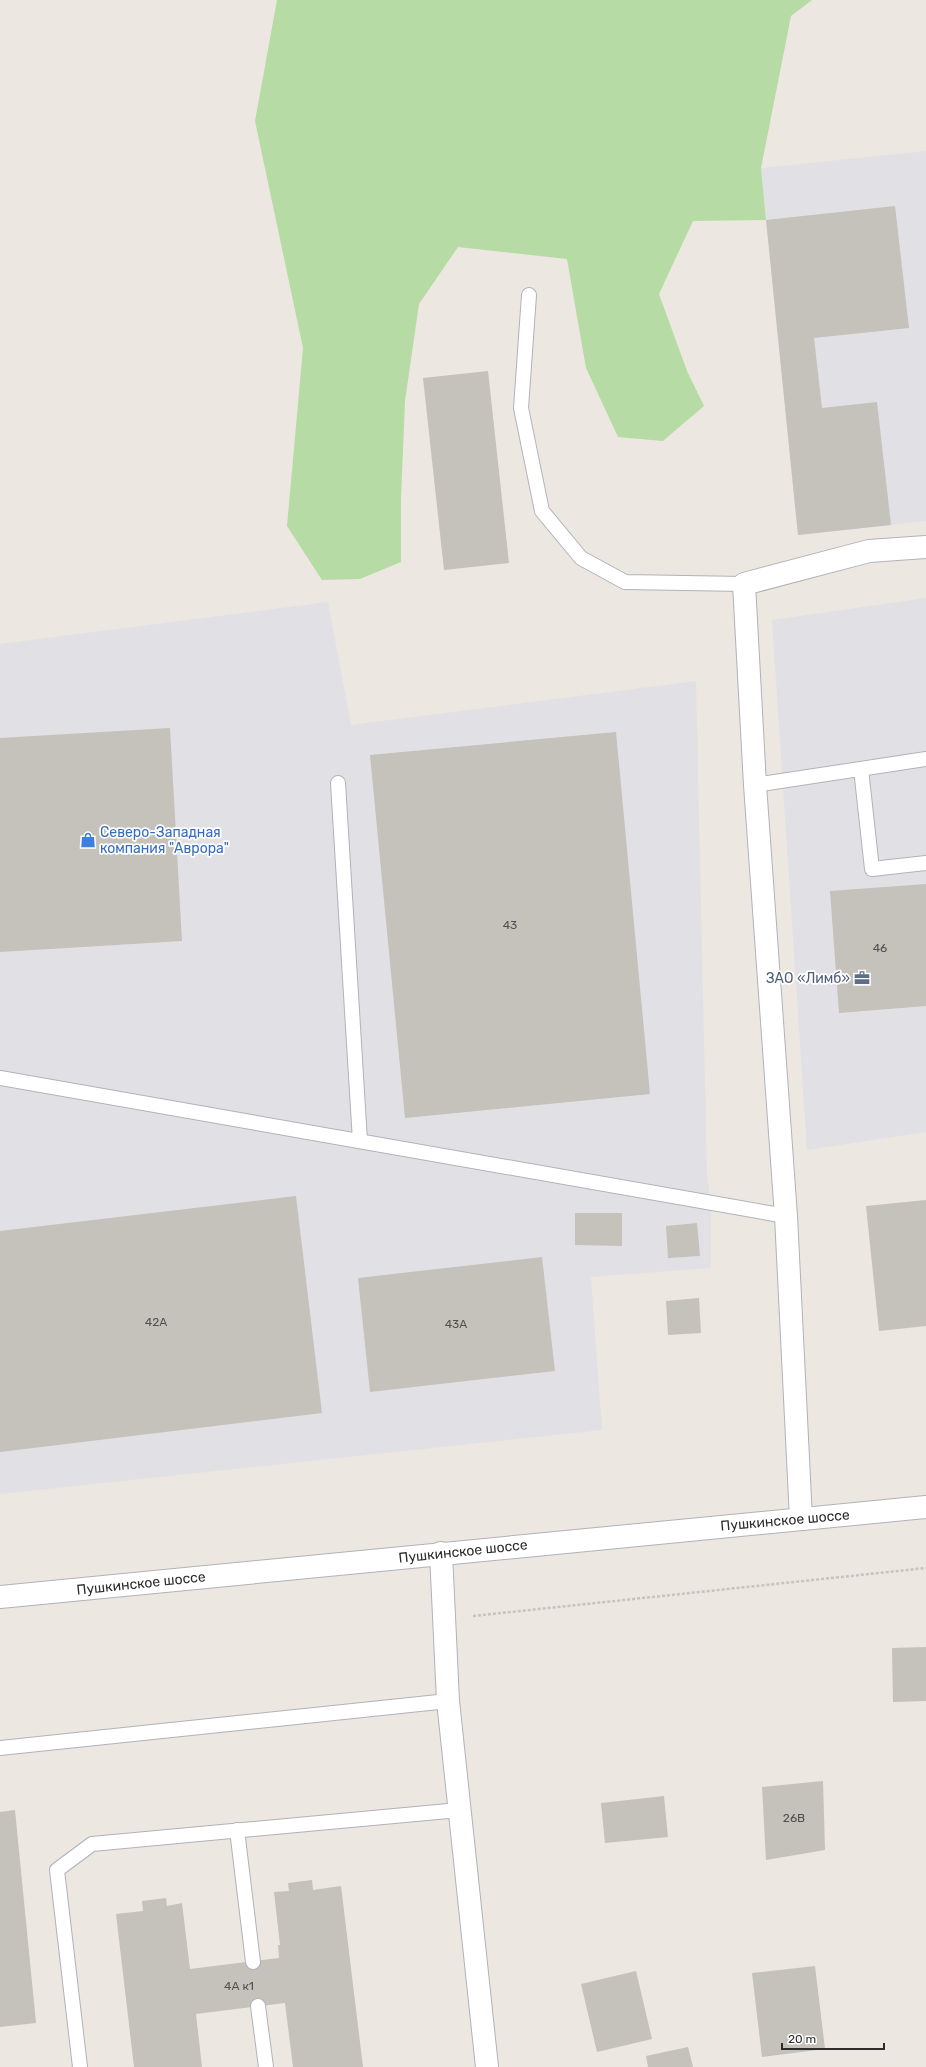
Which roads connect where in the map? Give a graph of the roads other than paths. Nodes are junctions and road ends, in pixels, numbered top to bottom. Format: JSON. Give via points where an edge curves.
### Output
{"nodes":[{"id":1,"x":529,"y":295,"type":"dead end"},
{"id":2,"x":926,"y":547,"type":"edge"},
{"id":3,"x":744,"y":584,"type":"junction"},
{"id":4,"x":926,"y":759,"type":"edge"},
{"id":5,"x":861,"y":769,"type":"junction"},
{"id":6,"x":338,"y":783,"type":"dead end"},
{"id":7,"x":755,"y":785,"type":"junction"},
{"id":8,"x":926,"y":863,"type":"edge"},
{"id":9,"x":0,"y":1078,"type":"edge"},
{"id":10,"x":360,"y":1141,"type":"junction"},
{"id":11,"x":786,"y":1216,"type":"junction"},
{"id":12,"x":926,"y":1507,"type":"edge"},
{"id":13,"x":800,"y":1518,"type":"junction"},
{"id":14,"x":441,"y":1554,"type":"junction"},
{"id":15,"x":0,"y":1597,"type":"edge"},
{"id":16,"x":448,"y":1700,"type":"junction"},
{"id":17,"x":0,"y":1748,"type":"edge"},
{"id":18,"x":459,"y":1810,"type":"junction"},
{"id":19,"x":237,"y":1830,"type":"junction"},
{"id":20,"x":253,"y":1962,"type":"dead end"},
{"id":21,"x":258,"y":2006,"type":"dead end"},
{"id":22,"x":80,"y":2067,"type":"edge"},
{"id":23,"x":266,"y":2067,"type":"edge"},
{"id":24,"x":487,"y":2067,"type":"edge"}],
"edges":[{"from":1,"to":3,"type":"lane","via":[[521,408],[542,511],[581,558],[625,582]]},
{"from":2,"to":3,"type":"street","via":[[869,551]]},
{"from":3,"to":7,"type":"street"},
{"from":4,"to":5,"type":"lane"},
{"from":5,"to":7,"type":"lane"},
{"from":5,"to":8,"type":"lane","via":[[872,869]]},
{"from":6,"to":10,"type":"lane"},
{"from":7,"to":11,"type":"street"},
{"from":9,"to":10,"type":"lane"},
{"from":10,"to":11,"type":"lane"},
{"from":11,"to":13,"type":"street"},
{"from":12,"to":13,"type":"street","name":"Пушкинское шоссе"},
{"from":13,"to":14,"type":"street","name":"Пушкинское шоссе"},
{"from":14,"to":15,"type":"street","name":"Пушкинское шоссе"},
{"from":14,"to":16,"type":"street"},
{"from":16,"to":17,"type":"lane"},
{"from":16,"to":18,"type":"street"},
{"from":18,"to":19,"type":"lane"},
{"from":18,"to":24,"type":"street"},
{"from":19,"to":20,"type":"lane"},
{"from":19,"to":22,"type":"lane","via":[[92,1844],[57,1870]]},
{"from":21,"to":23,"type":"lane"}]}
